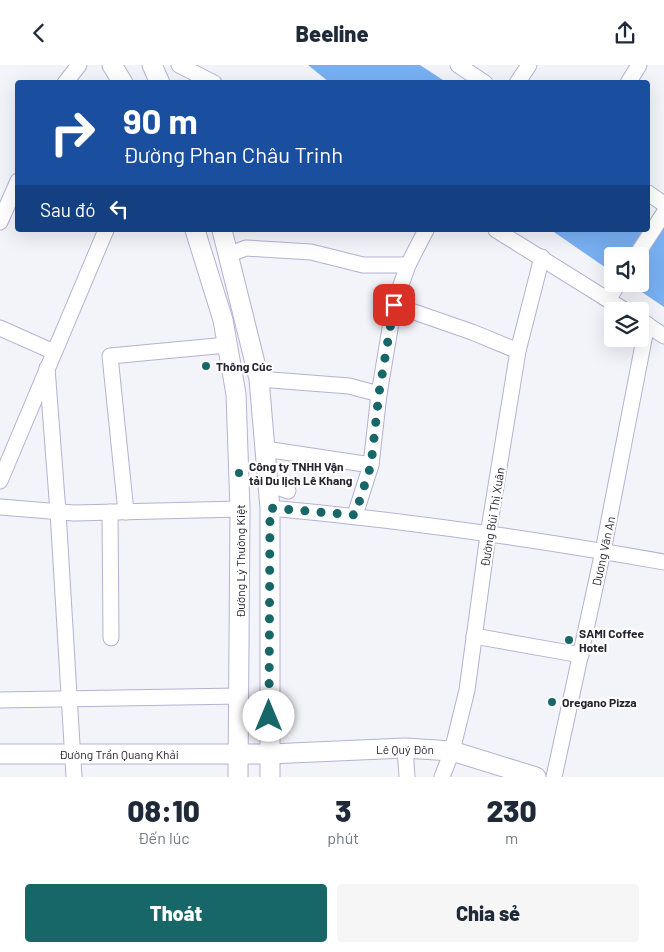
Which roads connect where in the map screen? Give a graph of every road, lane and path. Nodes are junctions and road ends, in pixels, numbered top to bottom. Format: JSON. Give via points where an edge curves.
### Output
{"nodes":[{"id":1,"x":79,"y":65,"type":"edge"},
{"id":2,"x":112,"y":65,"type":"edge"},
{"id":3,"x":152,"y":65,"type":"edge"},
{"id":4,"x":180,"y":65,"type":"edge"},
{"id":5,"x":529,"y":65,"type":"edge"},
{"id":6,"x":465,"y":67,"type":"edge"},
{"id":7,"x":67,"y":80,"type":"edge"},
{"id":8,"x":120,"y":80,"type":"edge"},
{"id":9,"x":159,"y":80,"type":"edge"},
{"id":10,"x":209,"y":80,"type":"edge"},
{"id":11,"x":481,"y":80,"type":"edge"},
{"id":12,"x":520,"y":80,"type":"edge"},
{"id":13,"x":15,"y":188,"type":"edge"},
{"id":14,"x":650,"y":196,"type":"edge"},
{"id":15,"x":663,"y":212,"type":"edge"},
{"id":16,"x":0,"y":222,"type":"edge"},
{"id":17,"x":105,"y":232,"type":"edge"},
{"id":18,"x":195,"y":232,"type":"edge"},
{"id":19,"x":223,"y":232,"type":"edge"},
{"id":20,"x":425,"y":232,"type":"edge"},
{"id":21,"x":499,"y":232,"type":"edge"},
{"id":22,"x":642,"y":247,"type":"edge"},
{"id":23,"x":230,"y":254,"type":"junction"},
{"id":24,"x":542,"y":257,"type":"junction"},
{"id":25,"x":408,"y":265,"type":"junction"},
{"id":26,"x":604,"y":285,"type":"edge"},
{"id":27,"x":394,"y":305,"type":"junction"},
{"id":28,"x":649,"y":325,"type":"edge"},
{"id":29,"x":0,"y":328,"type":"edge"},
{"id":30,"x":664,"y":335,"type":"edge"},
{"id":31,"x":227,"y":345,"type":"junction"},
{"id":32,"x":640,"y":347,"type":"edge"},
{"id":33,"x":518,"y":351,"type":"junction"},
{"id":34,"x":54,"y":352,"type":"junction"},
{"id":35,"x":47,"y":368,"type":"junction"},
{"id":36,"x":259,"y":379,"type":"junction"},
{"id":37,"x":379,"y":393,"type":"junction"},
{"id":38,"x":265,"y":449,"type":"junction"},
{"id":39,"x":371,"y":465,"type":"junction"},
{"id":40,"x":0,"y":481,"type":"edge"},
{"id":41,"x":268,"y":484,"type":"junction"},
{"id":42,"x":288,"y":491,"type":"dead end"},
{"id":43,"x":0,"y":507,"type":"edge"},
{"id":44,"x":270,"y":508,"type":"junction"},
{"id":45,"x":240,"y":509,"type":"junction"},
{"id":46,"x":58,"y":512,"type":"junction"},
{"id":47,"x":110,"y":512,"type":"junction"},
{"id":48,"x":126,"y":512,"type":"junction"},
{"id":49,"x":355,"y":515,"type":"junction"},
{"id":50,"x":488,"y":535,"type":"junction"},
{"id":51,"x":604,"y":551,"type":"junction"},
{"id":52,"x":664,"y":562,"type":"edge"},
{"id":53,"x":474,"y":636,"type":"junction"},
{"id":54,"x":111,"y":637,"type":"dead end"},
{"id":55,"x":581,"y":655,"type":"junction"},
{"id":56,"x":239,"y":697,"type":"junction"},
{"id":57,"x":70,"y":698,"type":"junction"},
{"id":58,"x":0,"y":700,"type":"edge"},
{"id":59,"x":405,"y":748,"type":"junction"},
{"id":60,"x":452,"y":751,"type":"junction"},
{"id":61,"x":0,"y":754,"type":"edge"},
{"id":62,"x":73,"y":754,"type":"junction"},
{"id":63,"x":269,"y":754,"type":"junction"},
{"id":64,"x":238,"y":755,"type":"junction"},
{"id":65,"x":74,"y":777,"type":"edge"},
{"id":66,"x":238,"y":777,"type":"edge"},
{"id":67,"x":270,"y":777,"type":"edge"},
{"id":68,"x":407,"y":777,"type":"edge"},
{"id":69,"x":442,"y":777,"type":"edge"},
{"id":70,"x":536,"y":777,"type":"edge"},
{"id":71,"x":554,"y":777,"type":"edge"}],
"edges":[{"from":1,"to":7,"type":"street"},
{"from":2,"to":8,"type":"main road"},
{"from":3,"to":9,"type":"main road"},
{"from":4,"to":10,"type":"street"},
{"from":5,"to":12,"type":"street"},
{"from":6,"to":11,"type":"street"},
{"from":13,"to":16,"type":"street"},
{"from":14,"to":15,"type":"street"},
{"from":15,"to":22,"type":"street"},
{"from":17,"to":34,"type":"street"},
{"from":18,"to":31,"type":"main road","name":"Đường Lý Thường Kiệt","via":[[223,320]]},
{"from":19,"to":23,"type":"main road"},
{"from":20,"to":25,"type":"street"},
{"from":21,"to":24,"type":"street"},
{"from":23,"to":25,"type":"street","via":[[246,248],[311,252],[363,265]]},
{"from":23,"to":36,"type":"main road"},
{"from":24,"to":26,"type":"street"},
{"from":24,"to":33,"type":"street","name":"Đường Bùi Thị Xuân"},
{"from":25,"to":27,"type":"street"},
{"from":27,"to":33,"type":"street"},
{"from":27,"to":37,"type":"street"},
{"from":28,"to":30,"type":"street"},
{"from":29,"to":34,"type":"street"},
{"from":31,"to":45,"type":"main road","name":"Đường Lý Thường Kiệt","via":[[236,395]]},
{"from":31,"to":48,"type":"street","via":[[110,356]]},
{"from":32,"to":51,"type":"street","name":"Dương Văn An"},
{"from":33,"to":50,"type":"street","name":"Đường Bùi Thị Xuân"},
{"from":34,"to":35,"type":"street"},
{"from":35,"to":40,"type":"street"},
{"from":35,"to":46,"type":"street"},
{"from":36,"to":37,"type":"street","via":[[349,386]]},
{"from":36,"to":38,"type":"main road"},
{"from":37,"to":39,"type":"street"},
{"from":38,"to":39,"type":"street"},
{"from":38,"to":41,"type":"main road"},
{"from":39,"to":49,"type":"street"},
{"from":41,"to":42,"type":"street"},
{"from":41,"to":44,"type":"main road"},
{"from":43,"to":46,"type":"street"},
{"from":44,"to":49,"type":"street"},
{"from":44,"to":63,"type":"main road"},
{"from":45,"to":48,"type":"street"},
{"from":45,"to":56,"type":"main road","name":"Đường Lý Thường Kiệt"},
{"from":46,"to":47,"type":"street"},
{"from":46,"to":57,"type":"street"},
{"from":47,"to":48,"type":"street"},
{"from":47,"to":54,"type":"street"},
{"from":49,"to":50,"type":"street"},
{"from":50,"to":51,"type":"street"},
{"from":50,"to":53,"type":"street","name":"Đường Bùi Thị Xuân"},
{"from":51,"to":52,"type":"street"},
{"from":51,"to":55,"type":"street","name":"Dương Văn An"},
{"from":53,"to":55,"type":"street"},
{"from":53,"to":60,"type":"street","name":"Đường Bùi Thị Xuân","via":[[467,690]]},
{"from":55,"to":71,"type":"street","name":"Dương Văn An"},
{"from":56,"to":57,"type":"street"},
{"from":56,"to":64,"type":"main road","name":"Đường Lý Thường Kiệt"},
{"from":57,"to":58,"type":"street"},
{"from":57,"to":62,"type":"street"},
{"from":59,"to":60,"type":"main road","name":"Lê Quý Đôn"},
{"from":59,"to":63,"type":"main road","name":"Lê Quý Đôn"},
{"from":59,"to":68,"type":"street"},
{"from":60,"to":69,"type":"street","name":"Đường Bùi Thị Xuân"},
{"from":60,"to":70,"type":"main road","name":"Lê Quý Đôn"},
{"from":61,"to":62,"type":"main road","name":"Đường Trần Quang Khải"},
{"from":62,"to":64,"type":"main road","name":"Đường Trần Quang Khải"},
{"from":62,"to":65,"type":"street"},
{"from":63,"to":64,"type":"main road","name":"Lê Quý Đôn"},
{"from":63,"to":67,"type":"main road"},
{"from":64,"to":66,"type":"main road","name":"Đường Lý Thường Kiệt"}]}
